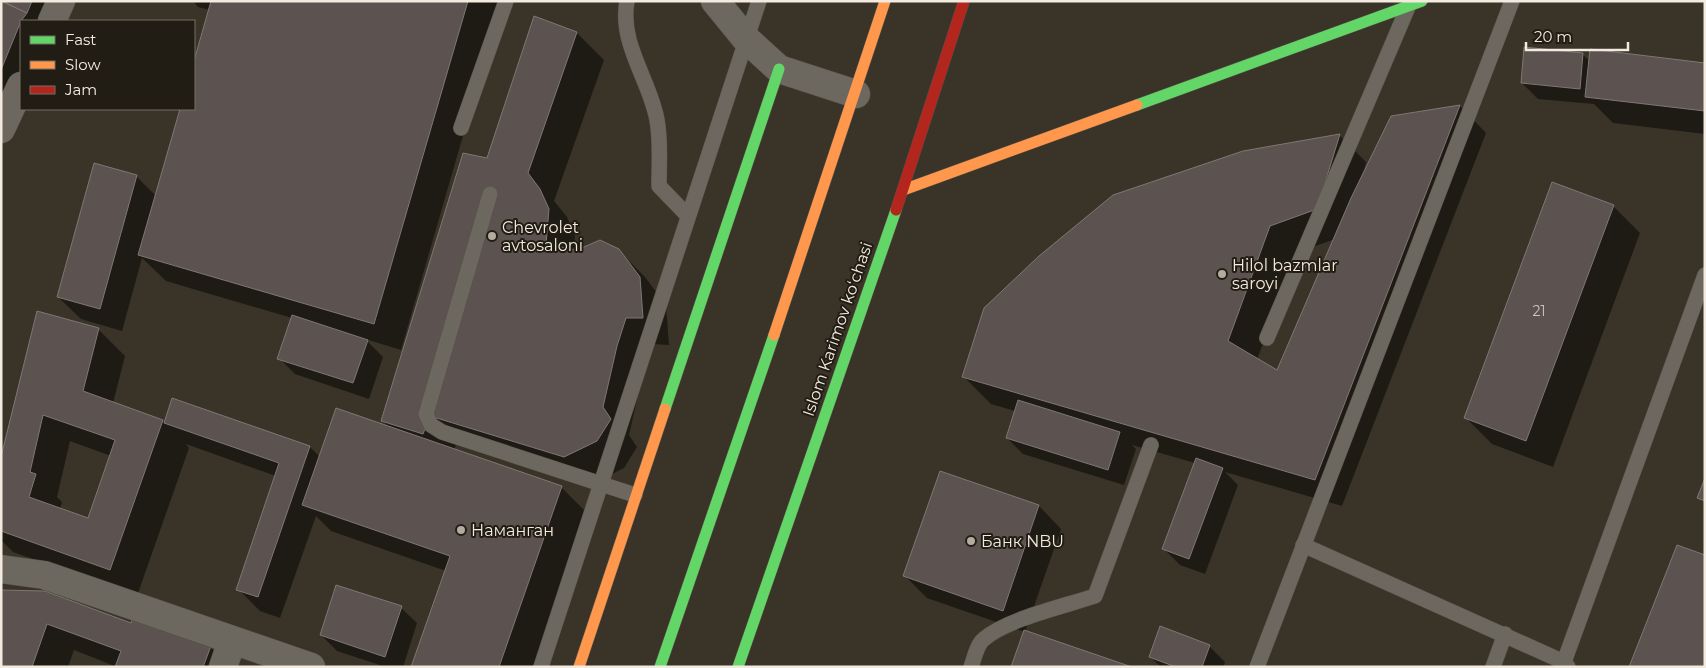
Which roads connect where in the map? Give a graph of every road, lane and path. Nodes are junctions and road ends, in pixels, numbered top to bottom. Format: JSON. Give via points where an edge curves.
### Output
{"nodes":[{"id":1,"x":61,"y":1,"type":"edge"},
{"id":2,"x":506,"y":1,"type":"edge"},
{"id":3,"x":627,"y":1,"type":"edge"},
{"id":4,"x":715,"y":1,"type":"edge"},
{"id":5,"x":759,"y":1,"type":"edge"},
{"id":6,"x":885,"y":1,"type":"edge"},
{"id":7,"x":964,"y":1,"type":"edge"},
{"id":8,"x":1512,"y":1,"type":"edge"},
{"id":9,"x":1415,"y":4,"type":"edge"},
{"id":10,"x":52,"y":20,"type":"edge"},
{"id":11,"x":746,"y":39,"type":"junction"},
{"id":12,"x":779,"y":69,"type":"junction"},
{"id":13,"x":20,"y":88,"type":"edge"},
{"id":14,"x":856,"y":94,"type":"junction"},
{"id":15,"x":461,"y":128,"type":"dead end"},
{"id":16,"x":1,"y":129,"type":"edge"},
{"id":17,"x":903,"y":190,"type":"junction"},
{"id":18,"x":490,"y":194,"type":"dead end"},
{"id":19,"x":688,"y":216,"type":"junction"},
{"id":20,"x":1705,"y":275,"type":"edge"},
{"id":21,"x":1267,"y":338,"type":"dead end"},
{"id":22,"x":1151,"y":445,"type":"dead end"},
{"id":23,"x":601,"y":483,"type":"junction"},
{"id":24,"x":635,"y":495,"type":"junction"},
{"id":25,"x":1303,"y":545,"type":"junction"},
{"id":26,"x":1,"y":570,"type":"edge"},
{"id":27,"x":1505,"y":634,"type":"junction"},
{"id":28,"x":232,"y":641,"type":"junction"},
{"id":29,"x":1566,"y":665,"type":"edge"},
{"id":30,"x":223,"y":667,"type":"edge"},
{"id":31,"x":311,"y":667,"type":"edge"},
{"id":32,"x":541,"y":667,"type":"edge"},
{"id":33,"x":578,"y":667,"type":"edge"},
{"id":34,"x":660,"y":667,"type":"edge"},
{"id":35,"x":738,"y":667,"type":"edge"},
{"id":36,"x":971,"y":667,"type":"edge"},
{"id":37,"x":1257,"y":667,"type":"edge"},
{"id":38,"x":1493,"y":667,"type":"edge"}],
"edges":[{"from":1,"to":10,"type":"street"},
{"from":2,"to":15,"type":"lane"},
{"from":3,"to":19,"type":"lane","via":[[624,17],[634,57],[657,120],[659,186]]},
{"from":4,"to":11,"type":"street"},
{"from":5,"to":11,"type":"lane"},
{"from":6,"to":14,"type":"main road"},
{"from":7,"to":17,"type":"main road","name":"Islom Karimov koʻchasi"},
{"from":8,"to":25,"type":"lane"},
{"from":9,"to":17,"type":"main road"},
{"from":9,"to":21,"type":"lane"},
{"from":11,"to":12,"type":"street"},
{"from":11,"to":19,"type":"lane"},
{"from":12,"to":14,"type":"street"},
{"from":12,"to":24,"type":"main road"},
{"from":13,"to":16,"type":"street"},
{"from":14,"to":34,"type":"main road"},
{"from":17,"to":35,"type":"main road","name":"Islom Karimov koʻchasi"},
{"from":18,"to":23,"type":"lane","via":[[426,414],[431,425],[442,432]]},
{"from":19,"to":23,"type":"lane"},
{"from":20,"to":29,"type":"lane"},
{"from":22,"to":36,"type":"lane","via":[[1095,596],[995,632],[982,640]]},
{"from":23,"to":24,"type":"lane"},
{"from":23,"to":32,"type":"lane"},
{"from":24,"to":33,"type":"main road"},
{"from":25,"to":27,"type":"lane"},
{"from":25,"to":37,"type":"lane"},
{"from":26,"to":28,"type":"street","via":[[44,576]]},
{"from":27,"to":29,"type":"lane"},
{"from":27,"to":38,"type":"lane"},
{"from":28,"to":30,"type":"street"},
{"from":28,"to":31,"type":"street"}]}
